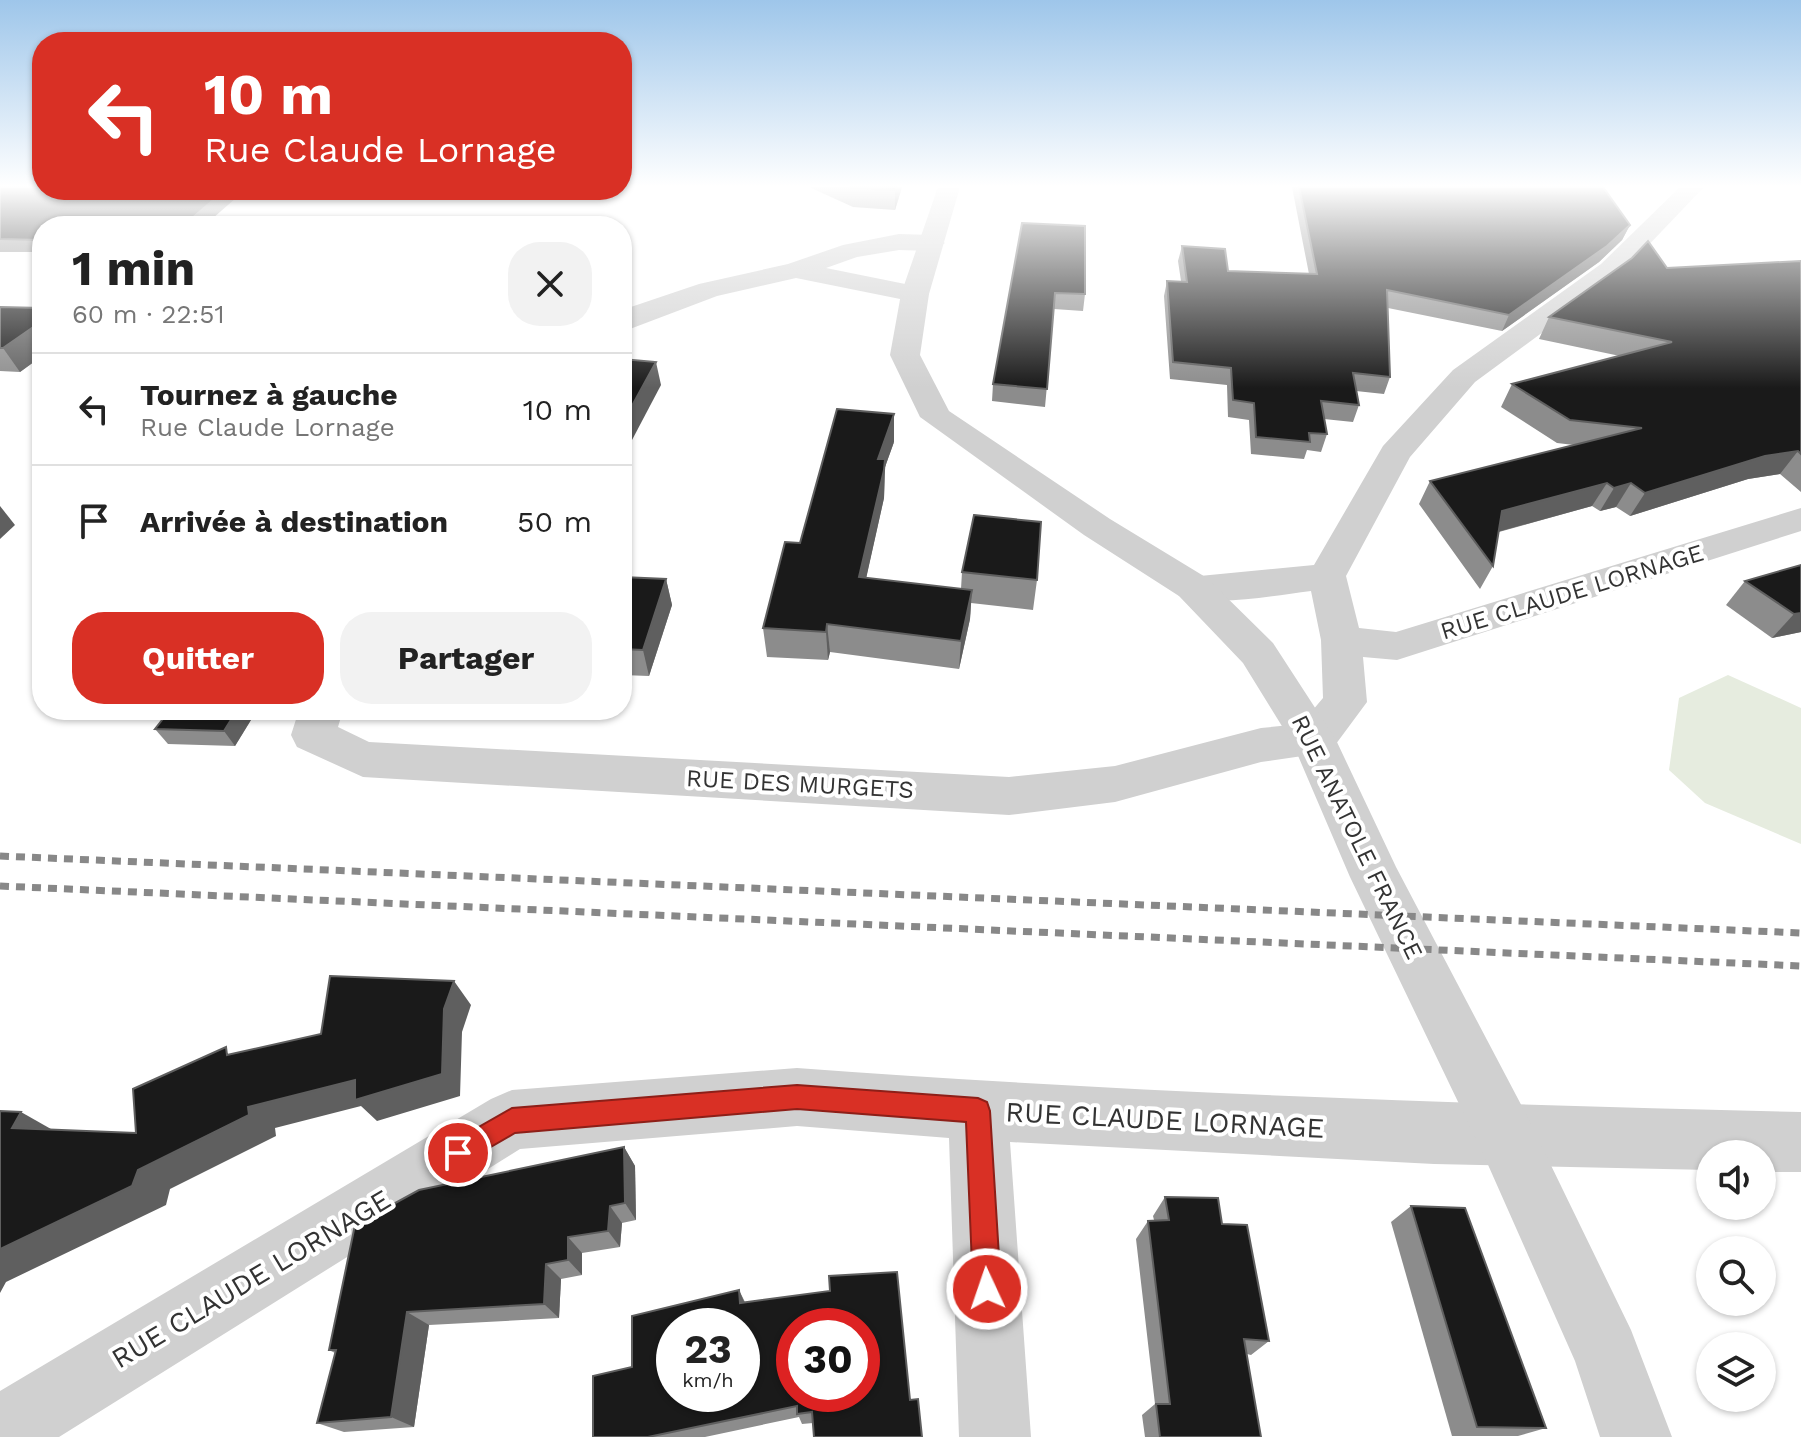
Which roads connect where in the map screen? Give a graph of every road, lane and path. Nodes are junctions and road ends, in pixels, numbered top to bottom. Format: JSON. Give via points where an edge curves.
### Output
{"nodes":[{"id":1,"x":841,"y":254,"type":"edge"},
{"id":2,"x":928,"y":254,"type":"edge"},
{"id":3,"x":1626,"y":254,"type":"edge"},
{"id":4,"x":796,"y":270,"type":"junction"},
{"id":5,"x":915,"y":294,"type":"junction"},
{"id":6,"x":632,"y":316,"type":"edge"},
{"id":7,"x":1801,"y":519,"type":"edge"},
{"id":8,"x":1327,"y":576,"type":"junction"},
{"id":9,"x":1193,"y":587,"type":"junction"},
{"id":10,"x":1341,"y":640,"type":"junction"},
{"id":11,"x":318,"y":720,"type":"edge"},
{"id":12,"x":1314,"y":740,"type":"junction"},
{"id":13,"x":978,"y":1111,"type":"junction"},
{"id":14,"x":1506,"y":1137,"type":"junction"},
{"id":15,"x":1801,"y":1142,"type":"edge"},
{"id":16,"x":0,"y":1432,"type":"edge"},
{"id":17,"x":995,"y":1437,"type":"edge"},
{"id":18,"x":1636,"y":1437,"type":"edge"}],
"edges":[{"from":1,"to":4,"type":"street"},
{"from":2,"to":5,"type":"street","name":"RUE ANATOLE FRANCE"},
{"from":3,"to":8,"type":"street","via":[[1464,376],[1395,453]]},
{"from":4,"to":5,"type":"street"},
{"from":4,"to":6,"type":"street","via":[[709,290]]},
{"from":5,"to":9,"type":"street","name":"RUE ANATOLE FRANCE","via":[[905,355],[936,417]]},
{"from":7,"to":10,"type":"street","name":"RUE CLAUDE LORNAGE","via":[[1397,646]]},
{"from":8,"to":9,"type":"street"},
{"from":8,"to":10,"type":"street"},
{"from":9,"to":12,"type":"street","name":"RUE ANATOLE FRANCE","via":[[1258,653]]},
{"from":10,"to":12,"type":"street","via":[[1345,702]]},
{"from":11,"to":12,"type":"street","name":"RUE DES MURGETS","via":[[313,735],[363,759],[1009,796],[1115,784],[1261,745]]},
{"from":12,"to":14,"type":"street","name":"RUE ANATOLE FRANCE","via":[[1375,877]]},
{"from":13,"to":14,"type":"street","name":"RUE CLAUDE LORNAGE"},
{"from":13,"to":16,"type":"street","name":"RUE CLAUDE LORNAGE","via":[[797,1097],[512,1120]]},
{"from":13,"to":17,"type":"street"},
{"from":14,"to":15,"type":"street","name":"RUE CLAUDE LORNAGE"},
{"from":14,"to":18,"type":"street","name":"RUE ANATOLE FRANCE","via":[[1607,1354]]}]}
